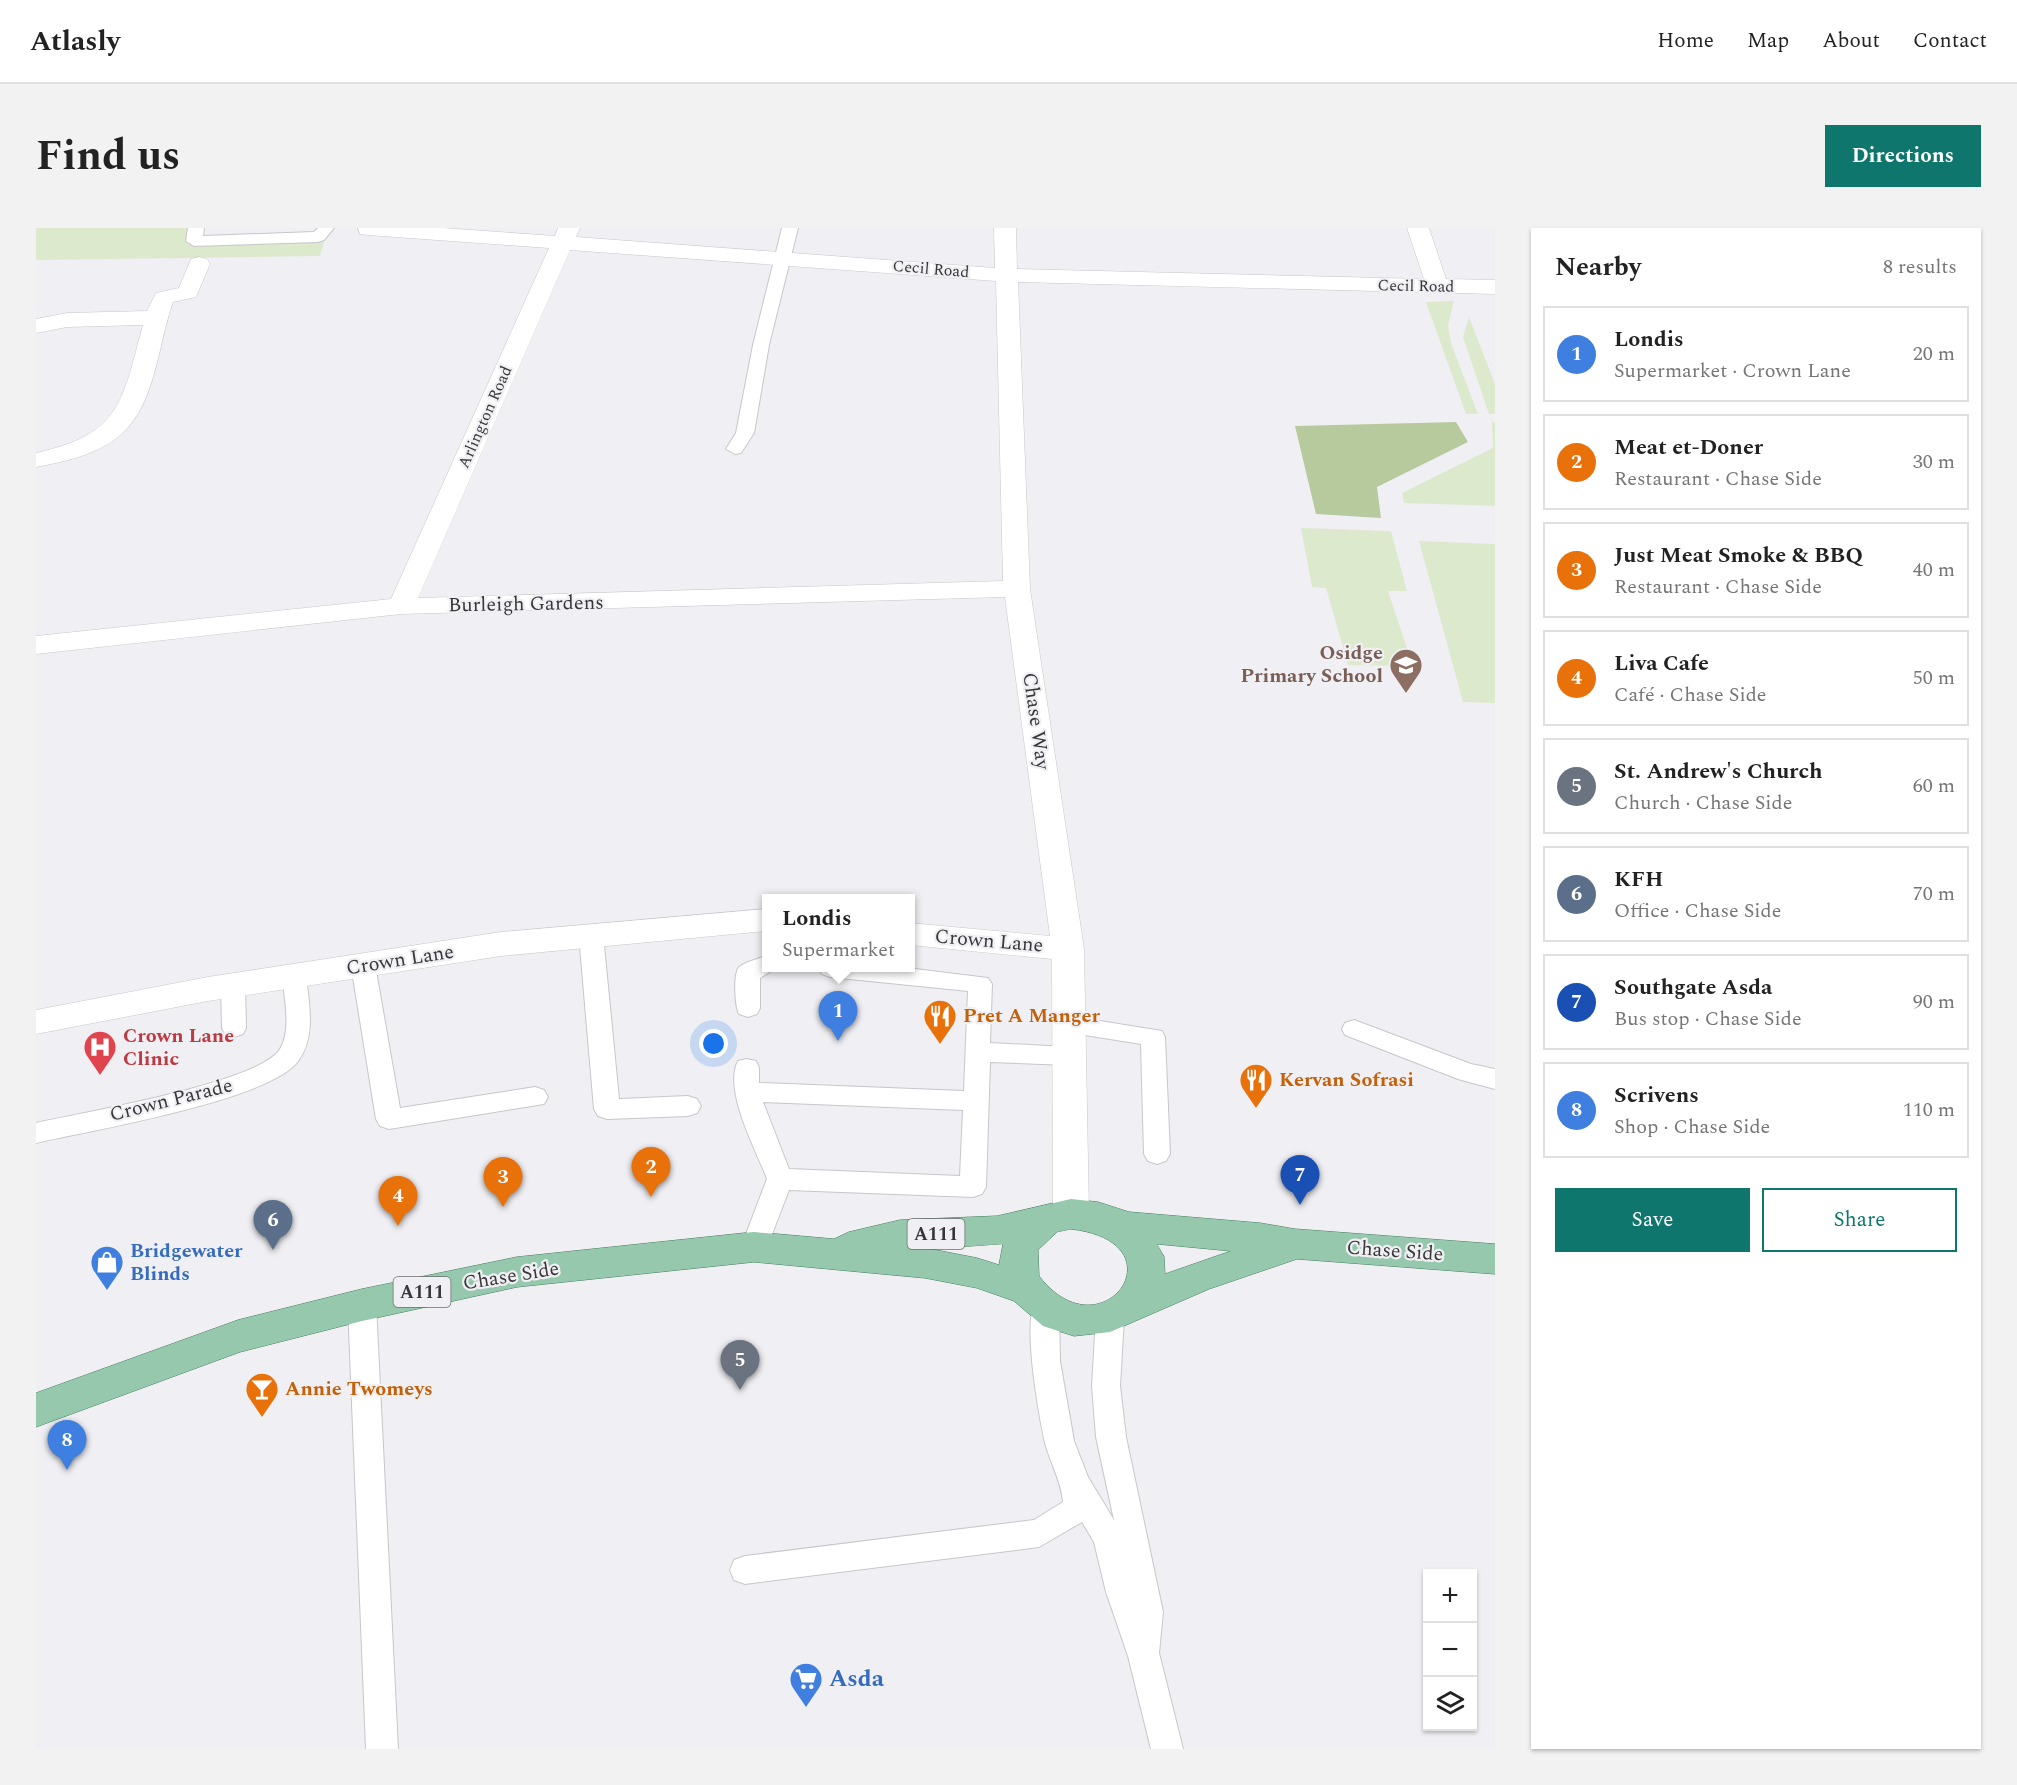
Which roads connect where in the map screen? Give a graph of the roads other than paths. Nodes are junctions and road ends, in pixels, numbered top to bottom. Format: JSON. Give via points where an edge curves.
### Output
{"nodes":[{"id":1,"x":196,"y":228,"type":"edge"},
{"id":2,"x":326,"y":228,"type":"edge"},
{"id":3,"x":367,"y":228,"type":"edge"},
{"id":4,"x":790,"y":228,"type":"edge"},
{"id":5,"x":1005,"y":228,"type":"edge"},
{"id":6,"x":1418,"y":228,"type":"edge"},
{"id":7,"x":566,"y":236,"type":"edge"},
{"id":8,"x":784,"y":258,"type":"junction"},
{"id":9,"x":199,"y":264,"type":"dead end"},
{"id":10,"x":1007,"y":275,"type":"junction"},
{"id":11,"x":1438,"y":287,"type":"junction"},
{"id":12,"x":1495,"y":287,"type":"edge"},
{"id":13,"x":156,"y":318,"type":"junction"},
{"id":14,"x":36,"y":326,"type":"edge"},
{"id":15,"x":735,"y":449,"type":"dead end"},
{"id":16,"x":36,"y":460,"type":"edge"},
{"id":17,"x":1017,"y":589,"type":"junction"},
{"id":18,"x":401,"y":606,"type":"junction"},
{"id":19,"x":36,"y":645,"type":"edge"},
{"id":20,"x":762,"y":920,"type":"edge"},
{"id":21,"x":915,"y":934,"type":"edge"},
{"id":22,"x":591,"y":935,"type":"junction"},
{"id":23,"x":1068,"y":949,"type":"junction"},
{"id":24,"x":363,"y":965,"type":"junction"},
{"id":25,"x":762,"y":967,"type":"edge"},
{"id":26,"x":868,"y":972,"type":"edge"},
{"id":27,"x":294,"y":976,"type":"junction"},
{"id":28,"x":233,"y":985,"type":"junction"},
{"id":29,"x":748,"y":1008,"type":"dead end"},
{"id":30,"x":36,"y":1022,"type":"edge"},
{"id":31,"x":1069,"y":1025,"type":"junction"},
{"id":32,"x":234,"y":1028,"type":"dead end"},
{"id":33,"x":1354,"y":1029,"type":"dead end"},
{"id":34,"x":978,"y":1052,"type":"junction"},
{"id":35,"x":1068,"y":1056,"type":"junction"},
{"id":36,"x":1495,"y":1079,"type":"edge"},
{"id":37,"x":535,"y":1097,"type":"dead end"},
{"id":38,"x":976,"y":1101,"type":"junction"},
{"id":39,"x":688,"y":1106,"type":"dead end"},
{"id":40,"x":36,"y":1133,"type":"edge"},
{"id":41,"x":1156,"y":1154,"type":"dead end"},
{"id":42,"x":780,"y":1179,"type":"junction"},
{"id":43,"x":1073,"y":1216,"type":"junction"},
{"id":44,"x":1295,"y":1244,"type":"junction"},
{"id":45,"x":754,"y":1247,"type":"junction"},
{"id":46,"x":824,"y":1252,"type":"junction"},
{"id":47,"x":1495,"y":1259,"type":"edge"},
{"id":48,"x":1036,"y":1299,"type":"junction"},
{"id":49,"x":362,"y":1305,"type":"junction"},
{"id":50,"x":1119,"y":1314,"type":"junction"},
{"id":51,"x":36,"y":1410,"type":"edge"},
{"id":52,"x":1076,"y":1484,"type":"junction"},
{"id":53,"x":745,"y":1570,"type":"dead end"},
{"id":54,"x":1144,"y":1656,"type":"junction"},
{"id":55,"x":382,"y":1749,"type":"edge"},
{"id":56,"x":1167,"y":1749,"type":"edge"}],
"edges":[{"from":1,"to":2,"type":"lane","via":[[194,241],[318,237]]},
{"from":3,"to":7,"type":"street","name":"Cecil Road"},
{"from":4,"to":8,"type":"lane"},
{"from":5,"to":10,"type":"street","name":"Chase Way"},
{"from":6,"to":11,"type":"street"},
{"from":7,"to":8,"type":"street","name":"Cecil Road"},
{"from":7,"to":18,"type":"street","name":"Arlington Road"},
{"from":8,"to":10,"type":"street","name":"Cecil Road"},
{"from":8,"to":15,"type":"lane","via":[[761,345],[745,433]]},
{"from":9,"to":13,"type":"street","via":[[188,292],[164,298]]},
{"from":10,"to":11,"type":"street","name":"Cecil Road"},
{"from":10,"to":17,"type":"street","name":"Chase Way"},
{"from":11,"to":12,"type":"street","name":"Cecil Road"},
{"from":13,"to":14,"type":"street","via":[[67,320]]},
{"from":13,"to":16,"type":"street","via":[[132,401],[108,434],[65,453]]},
{"from":17,"to":18,"type":"street","name":"Burleigh Gardens"},
{"from":17,"to":23,"type":"street","name":"Chase Way"},
{"from":18,"to":19,"type":"street","name":"Burleigh Gardens"},
{"from":20,"to":22,"type":"street","name":"Crown Lane"},
{"from":21,"to":23,"type":"street","name":"Crown Lane"},
{"from":22,"to":24,"type":"street","name":"Crown Lane"},
{"from":22,"to":39,"type":"lane","via":[[607,1109]]},
{"from":23,"to":31,"type":"street","name":"Chase Way"},
{"from":24,"to":27,"type":"street","name":"Crown Lane"},
{"from":24,"to":37,"type":"lane","via":[[389,1119]]},
{"from":25,"to":29,"type":"lane","via":[[748,973]]},
{"from":26,"to":34,"type":"lane","via":[[980,984]]},
{"from":27,"to":28,"type":"street","name":"Crown Lane"},
{"from":27,"to":40,"type":"lane","name":"Crown Parade","via":[[298,1036],[283,1064],[243,1083]]},
{"from":28,"to":30,"type":"street","name":"Crown Lane"},
{"from":28,"to":32,"type":"lane"},
{"from":31,"to":35,"type":"street","name":"Chase Way"},
{"from":31,"to":41,"type":"lane","via":[[1154,1037]]},
{"from":33,"to":36,"type":"lane"},
{"from":34,"to":35,"type":"lane"},
{"from":34,"to":38,"type":"lane"},
{"from":35,"to":43,"type":"street","name":"Chase Way"},
{"from":38,"to":42,"type":"lane","via":[[973,1187]]},
{"from":38,"to":42,"type":"lane","via":[[746,1080]]},
{"from":42,"to":45,"type":"lane"},
{"from":43,"to":44,"type":"main road","name":"Chase Side","via":[[1128,1227]]},
{"from":43,"to":46,"type":"main road","name":"Chase Side","number":"A111","via":[[997,1231],[900,1235]]},
{"from":43,"to":48,"type":"main road","via":[[1028,1233],[1021,1244],[1017,1258],[1019,1275]]},
{"from":43,"to":50,"type":"main road","via":[[1127,1232],[1145,1257],[1145,1285]]},
{"from":44,"to":47,"type":"main road","name":"Chase Side"},
{"from":44,"to":50,"type":"main road","name":"Chase Side","via":[[1181,1284]]},
{"from":45,"to":46,"type":"main road","name":"Chase Side","number":"A111"},
{"from":45,"to":49,"type":"main road","name":"Chase Side","number":"A111","via":[[517,1272]]},
{"from":46,"to":48,"type":"main road","name":"Chase Side","number":"A111","via":[[977,1273]]},
{"from":48,"to":50,"type":"main road","via":[[1064,1317],[1085,1321]]},
{"from":48,"to":52,"type":"lane","via":[[1059,1442]]},
{"from":49,"to":51,"type":"main road","name":"Chase Side","number":"A111","via":[[238,1336]]},
{"from":49,"to":55,"type":"lane"},
{"from":50,"to":54,"type":"lane","via":[[1106,1386],[1111,1437],[1148,1612]]},
{"from":52,"to":53,"type":"lane","via":[[1078,1508],[1039,1533]]},
{"from":52,"to":54,"type":"lane","via":[[1108,1538],[1121,1592]]},
{"from":54,"to":56,"type":"lane"}]}
